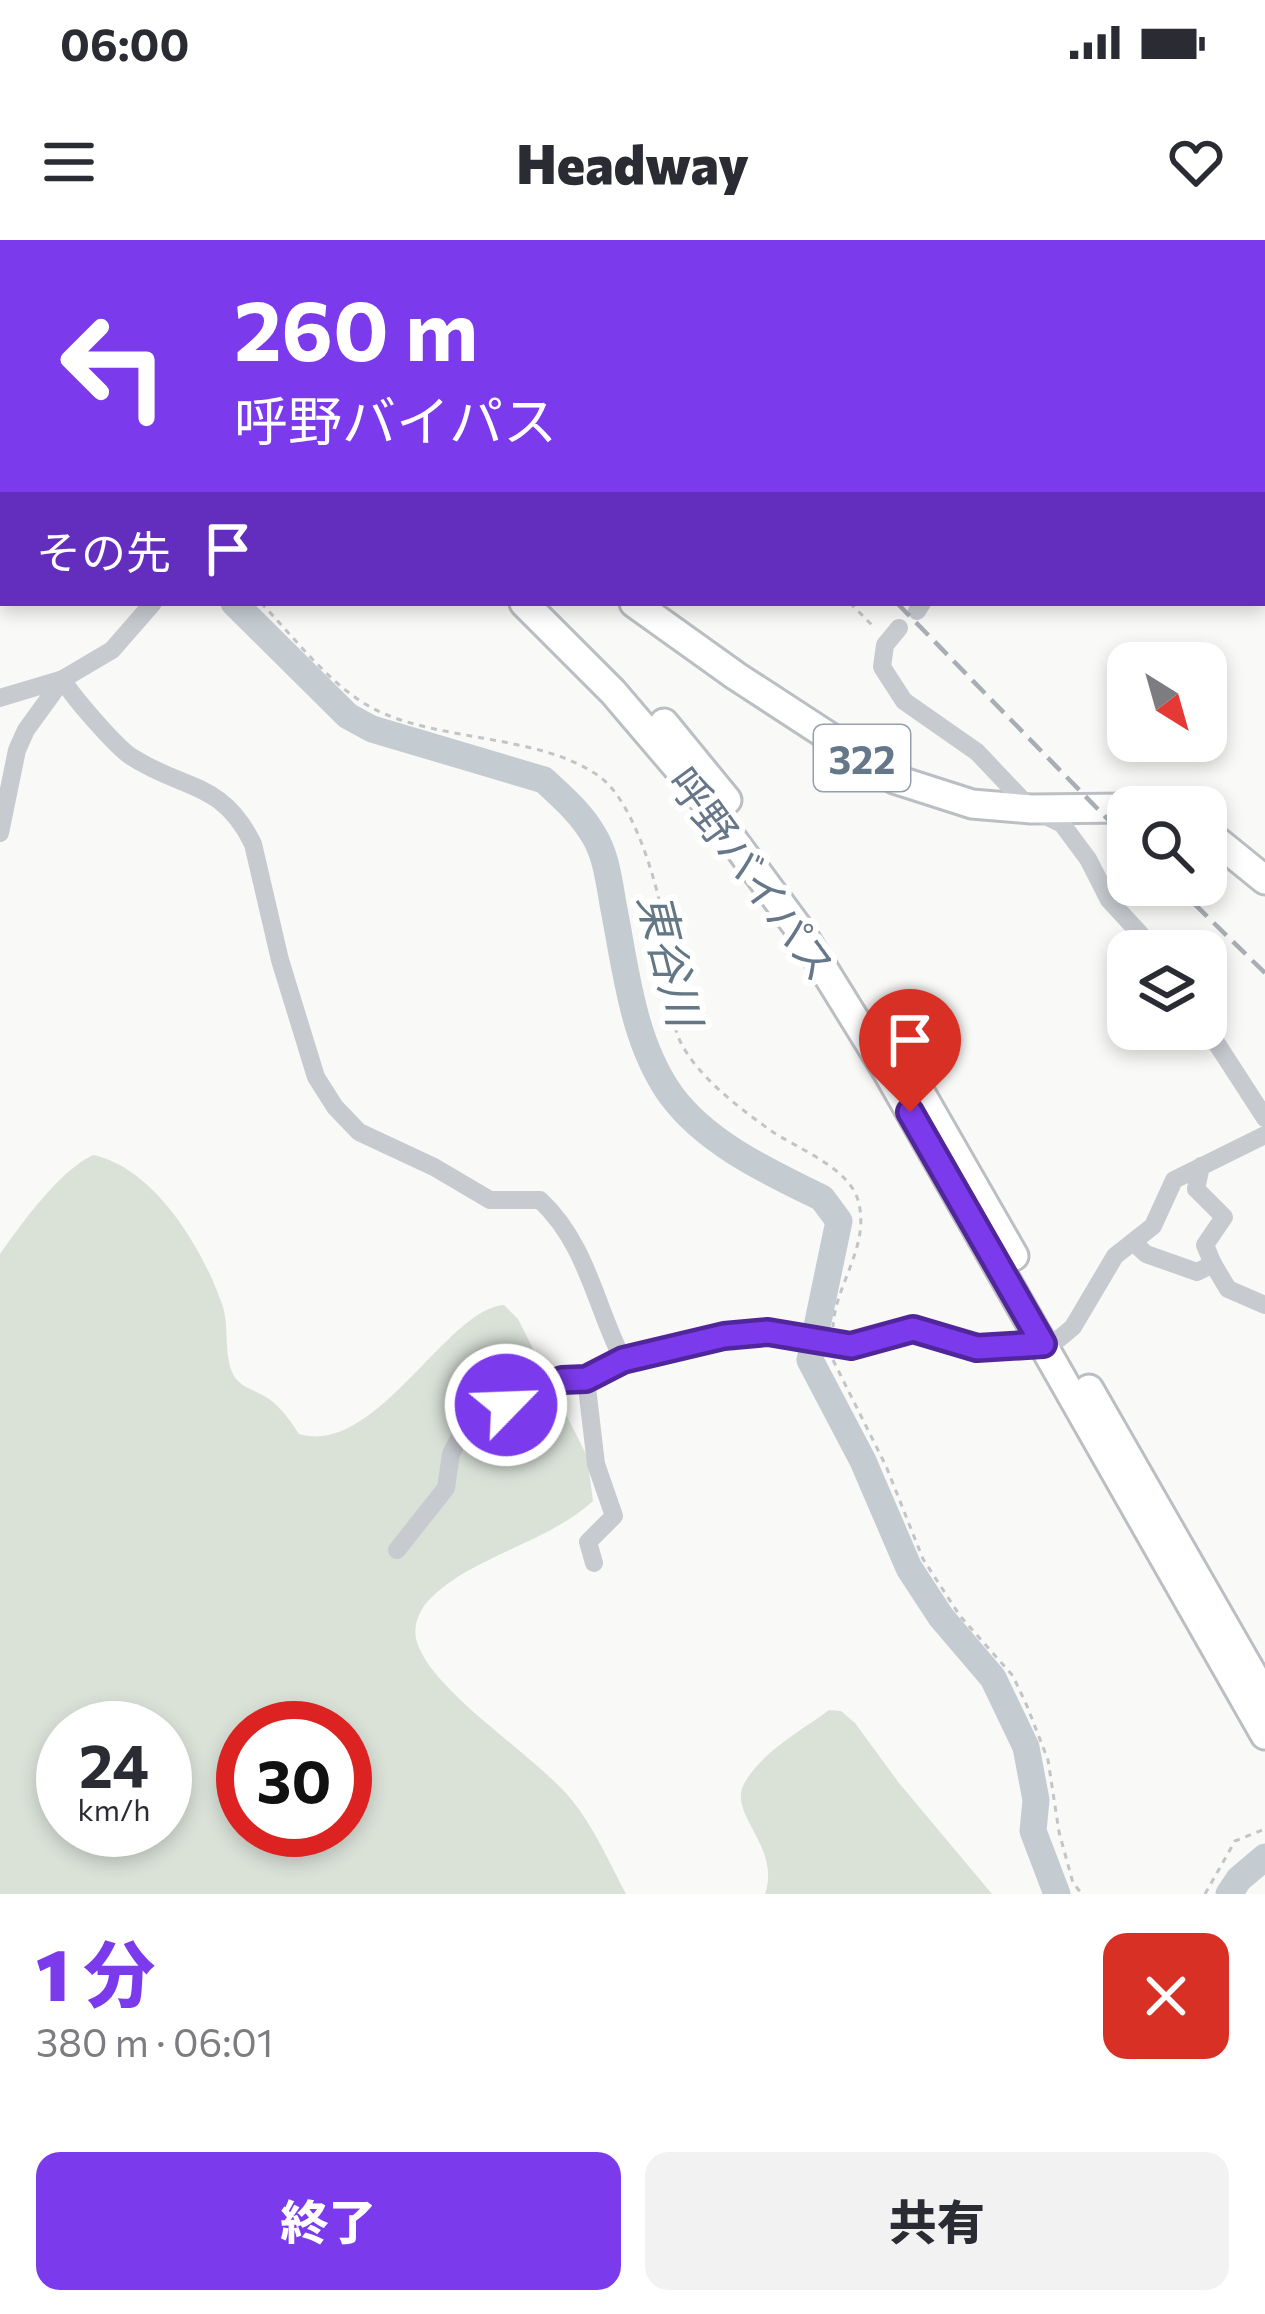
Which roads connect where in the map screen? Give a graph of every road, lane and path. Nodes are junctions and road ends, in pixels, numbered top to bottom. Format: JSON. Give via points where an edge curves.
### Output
{"nodes":[{"id":1,"x":150,"y":606,"type":"edge"},
{"id":2,"x":264,"y":606,"type":"edge"},
{"id":3,"x":527,"y":606,"type":"edge"},
{"id":4,"x":552,"y":606,"type":"edge"},
{"id":5,"x":638,"y":606,"type":"edge"},
{"id":6,"x":854,"y":606,"type":"edge"},
{"id":7,"x":899,"y":628,"type":"dead end"},
{"id":8,"x":885,"y":645,"type":"junction"},
{"id":9,"x":62,"y":679,"type":"junction"},
{"id":10,"x":0,"y":698,"type":"edge"},
{"id":11,"x":1107,"y":808,"type":"edge"},
{"id":12,"x":1031,"y":809,"type":"junction"},
{"id":13,"x":0,"y":833,"type":"edge"},
{"id":14,"x":1227,"y":849,"type":"edge"},
{"id":15,"x":1265,"y":880,"type":"edge"},
{"id":16,"x":1136,"y":930,"type":"edge"},
{"id":17,"x":1221,"y":1050,"type":"edge"},
{"id":18,"x":1265,"y":1118,"type":"edge"},
{"id":19,"x":1265,"y":1135,"type":"edge"},
{"id":20,"x":1202,"y":1166,"type":"junction"},
{"id":21,"x":1133,"y":1242,"type":"junction"},
{"id":22,"x":1213,"y":1264,"type":"junction"},
{"id":23,"x":1265,"y":1305,"type":"edge"},
{"id":24,"x":1051,"y":1341,"type":"junction"},
{"id":25,"x":833,"y":1346,"type":"junction"},
{"id":26,"x":623,"y":1360,"type":"junction"},
{"id":27,"x":586,"y":1379,"type":"junction"},
{"id":28,"x":397,"y":1550,"type":"dead end"},
{"id":29,"x":595,"y":1563,"type":"dead end"},
{"id":30,"x":1265,"y":1696,"type":"edge"},
{"id":31,"x":1265,"y":1735,"type":"edge"},
{"id":32,"x":1265,"y":1829,"type":"edge"},
{"id":33,"x":1082,"y":1894,"type":"edge"},
{"id":34,"x":1205,"y":1894,"type":"edge"}],
"edges":[{"from":1,"to":9,"type":"street","via":[[112,650]]},
{"from":2,"to":25,"type":"path","via":[[373,709],[584,766],[605,780],[648,860],[664,914],[671,1016],[682,1044],[766,1128],[841,1174],[859,1202],[858,1248],[833,1319]]},
{"from":3,"to":24,"type":"highway","name":"呼野バイパス","via":[[694,787],[799,929]]},
{"from":4,"to":24,"type":"highway","name":"呼野バイパス","via":[[704,768],[796,892],[957,1153]]},
{"from":5,"to":12,"type":"highway","number":"322","via":[[894,779],[972,804]]},
{"from":6,"to":8,"type":"path"},
{"from":7,"to":8,"type":"street"},
{"from":8,"to":12,"type":"street","via":[[882,667],[904,701],[977,752]]},
{"from":9,"to":10,"type":"street"},
{"from":9,"to":13,"type":"street","via":[[17,750]]},
{"from":9,"to":26,"type":"street","via":[[130,757],[212,794],[247,831],[316,1077],[335,1107],[358,1132],[490,1200],[540,1200],[586,1263]]},
{"from":11,"to":12,"type":"highway","number":"322"},
{"from":12,"to":16,"type":"street","via":[[1062,824]]},
{"from":14,"to":15,"type":"highway"},
{"from":17,"to":18,"type":"street"},
{"from":19,"to":20,"type":"street"},
{"from":20,"to":21,"type":"street","via":[[1174,1180],[1153,1226]]},
{"from":20,"to":22,"type":"street","via":[[1196,1190],[1224,1217],[1205,1245]]},
{"from":21,"to":22,"type":"street","via":[[1197,1272]]},
{"from":21,"to":24,"type":"street","via":[[1115,1256],[1073,1327]]},
{"from":22,"to":23,"type":"street","via":[[1228,1289]]},
{"from":24,"to":25,"type":"street","via":[[977,1348],[913,1329]]},
{"from":24,"to":30,"type":"highway","name":"呼野バイパス"},
{"from":24,"to":31,"type":"highway","name":"呼野バイパス"},
{"from":25,"to":26,"type":"street","via":[[768,1332]]},
{"from":25,"to":33,"type":"path","via":[[833,1363],[923,1559],[1028,1706],[1048,1760],[1072,1883]]},
{"from":26,"to":27,"type":"street"},
{"from":27,"to":28,"type":"street","via":[[532,1390],[462,1433],[446,1488]]},
{"from":27,"to":29,"type":"street","via":[[596,1465],[614,1516],[588,1541]]},
{"from":32,"to":34,"type":"path","via":[[1235,1841]]}]}
